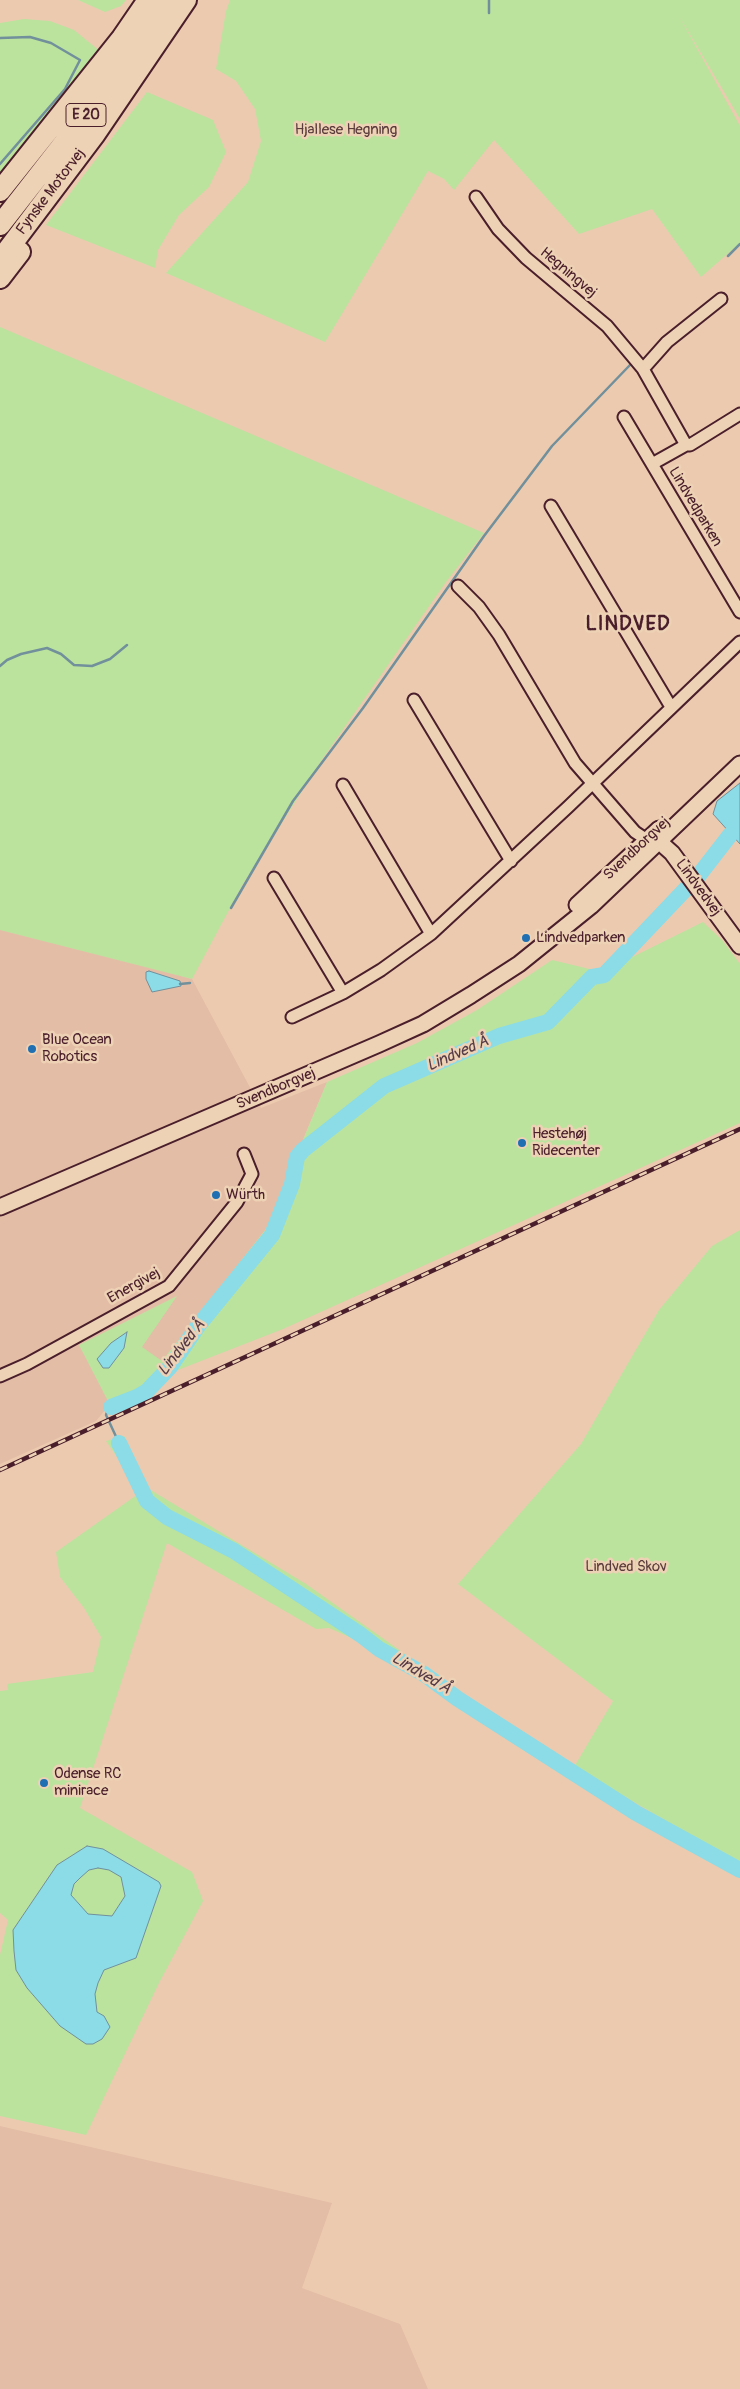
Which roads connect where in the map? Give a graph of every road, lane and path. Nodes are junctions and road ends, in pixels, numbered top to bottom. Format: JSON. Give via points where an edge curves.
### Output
{"nodes":[{"id":1,"x":148,"y":0,"type":"edge"},
{"id":2,"x":168,"y":0,"type":"edge"},
{"id":3,"x":186,"y":0,"type":"edge"},
{"id":4,"x":95,"y":134,"type":"junction"},
{"id":5,"x":0,"y":190,"type":"edge"},
{"id":6,"x":476,"y":197,"type":"dead end"},
{"id":7,"x":0,"y":225,"type":"edge"},
{"id":8,"x":0,"y":260,"type":"edge"},
{"id":9,"x":0,"y":278,"type":"edge"},
{"id":10,"x":721,"y":298,"type":"dead end"},
{"id":11,"x":643,"y":370,"type":"junction"},
{"id":12,"x":740,"y":414,"type":"edge"},
{"id":13,"x":624,"y":417,"type":"dead end"},
{"id":14,"x":686,"y":445,"type":"junction"},
{"id":15,"x":652,"y":464,"type":"junction"},
{"id":16,"x":551,"y":506,"type":"dead end"},
{"id":17,"x":458,"y":586,"type":"dead end"},
{"id":18,"x":740,"y":612,"type":"edge"},
{"id":19,"x":740,"y":642,"type":"edge"},
{"id":20,"x":414,"y":700,"type":"dead end"},
{"id":21,"x":671,"y":707,"type":"junction"},
{"id":22,"x":740,"y":756,"type":"edge"},
{"id":23,"x":740,"y":764,"type":"edge"},
{"id":24,"x":592,"y":784,"type":"junction"},
{"id":25,"x":343,"y":785,"type":"dead end"},
{"id":26,"x":653,"y":842,"type":"junction"},
{"id":27,"x":511,"y":861,"type":"junction"},
{"id":28,"x":274,"y":878,"type":"dead end"},
{"id":29,"x":431,"y":934,"type":"junction"},
{"id":30,"x":740,"y":946,"type":"edge"},
{"id":31,"x":343,"y":993,"type":"junction"},
{"id":32,"x":292,"y":1017,"type":"dead end"},
{"id":33,"x":244,"y":1154,"type":"dead end"},
{"id":34,"x":0,"y":1207,"type":"edge"},
{"id":35,"x":0,"y":1376,"type":"edge"}],
"edges":[{"from":1,"to":5,"type":"highway","via":[[122,38]]},
{"from":2,"to":7,"type":"highway","name":"Fynske Motorvej","number":"E 20","via":[[103,93]]},
{"from":3,"to":4,"type":"highway","name":"Fynske Motorvej","number":"E 20"},
{"from":4,"to":8,"type":"highway","name":"Fynske Motorvej","number":"E 20"},
{"from":4,"to":9,"type":"highway","via":[[43,222]]},
{"from":6,"to":11,"type":"street","name":"Hegningvej","via":[[498,229],[526,258],[607,326]]},
{"from":10,"to":11,"type":"street","via":[[667,342]]},
{"from":11,"to":14,"type":"street","name":"Hegningvej"},
{"from":12,"to":14,"type":"street"},
{"from":13,"to":15,"type":"street","name":"Lindvedparken"},
{"from":14,"to":15,"type":"street"},
{"from":15,"to":18,"type":"street","name":"Lindvedparken"},
{"from":16,"to":21,"type":"street"},
{"from":17,"to":24,"type":"street","via":[[500,634],[574,763]]},
{"from":19,"to":21,"type":"street"},
{"from":20,"to":27,"type":"street"},
{"from":21,"to":24,"type":"street"},
{"from":22,"to":26,"type":"main road","name":"Svendborgvej","via":[[706,785]]},
{"from":23,"to":26,"type":"main road","name":"Svendborgvej"},
{"from":24,"to":26,"type":"street","via":[[635,832]]},
{"from":24,"to":27,"type":"street"},
{"from":25,"to":29,"type":"street"},
{"from":26,"to":30,"type":"main road","name":"Lindvedvej","via":[[672,854]]},
{"from":26,"to":34,"type":"main road","name":"Svendborgvej","via":[[591,906],[541,947],[423,1024]]},
{"from":27,"to":29,"type":"street"},
{"from":28,"to":31,"type":"street"},
{"from":29,"to":31,"type":"street"},
{"from":31,"to":32,"type":"street"},
{"from":33,"to":35,"type":"street","name":"Energivej","via":[[252,1174],[237,1202],[169,1286]]}]}
